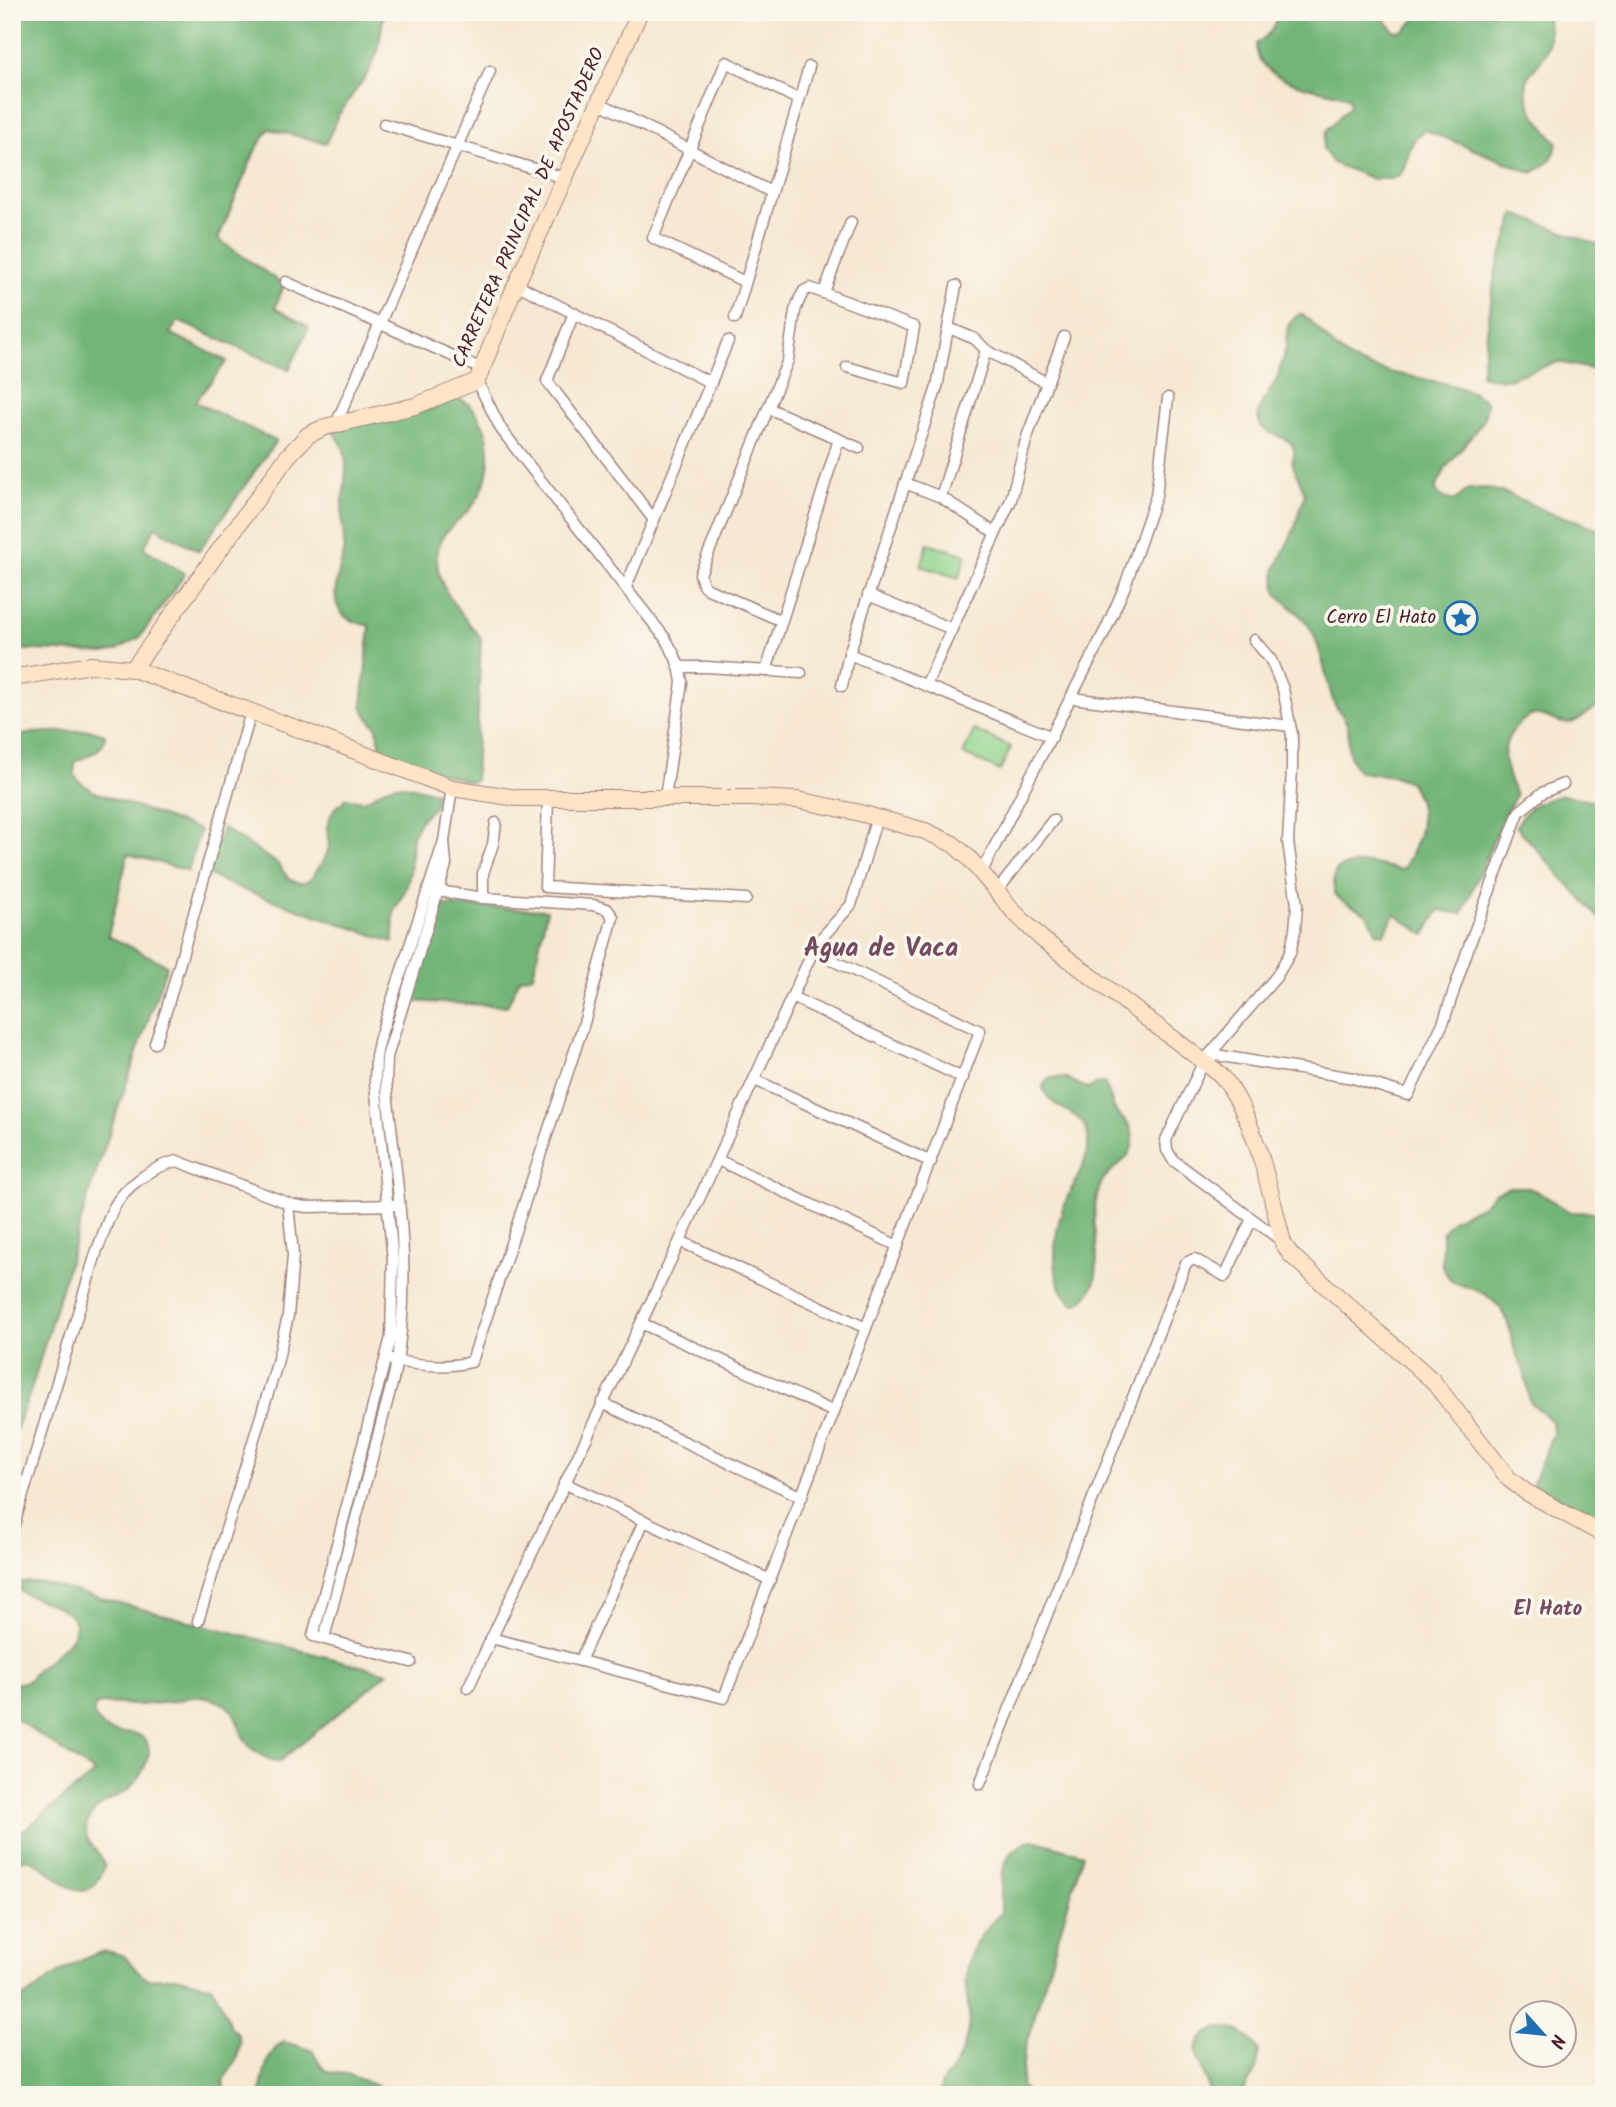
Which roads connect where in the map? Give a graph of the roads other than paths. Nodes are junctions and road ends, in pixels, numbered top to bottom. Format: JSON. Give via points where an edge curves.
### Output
{"nodes":[{"id":1,"x":633,"y":14,"type":"edge"},
{"id":2,"x":809,"y":66,"type":"dead end"},
{"id":3,"x":490,"y":71,"type":"dead end"},
{"id":4,"x":799,"y":100,"type":"junction"},
{"id":5,"x":600,"y":103,"type":"junction"},
{"id":6,"x":384,"y":124,"type":"dead end"},
{"id":7,"x":457,"y":146,"type":"junction"},
{"id":8,"x":690,"y":150,"type":"junction"},
{"id":9,"x":565,"y":178,"type":"junction"},
{"id":10,"x":771,"y":192,"type":"junction"},
{"id":11,"x":851,"y":222,"type":"dead end"},
{"id":12,"x":286,"y":282,"type":"dead end"},
{"id":13,"x":745,"y":282,"type":"junction"},
{"id":14,"x":516,"y":284,"type":"junction"},
{"id":15,"x":956,"y":286,"type":"dead end"},
{"id":16,"x":824,"y":292,"type":"junction"},
{"id":17,"x":574,"y":313,"type":"junction"},
{"id":18,"x":735,"y":318,"type":"dead end"},
{"id":19,"x":379,"y":323,"type":"junction"},
{"id":20,"x":949,"y":328,"type":"junction"},
{"id":21,"x":1063,"y":337,"type":"dead end"},
{"id":22,"x":728,"y":341,"type":"dead end"},
{"id":23,"x":986,"y":350,"type":"junction"},
{"id":24,"x":847,"y":367,"type":"dead end"},
{"id":25,"x":479,"y":375,"type":"junction"},
{"id":26,"x":711,"y":383,"type":"junction"},
{"id":27,"x":1047,"y":383,"type":"junction"},
{"id":28,"x":1168,"y":398,"type":"dead end"},
{"id":29,"x":768,"y":408,"type":"junction"},
{"id":30,"x":336,"y":424,"type":"junction"},
{"id":31,"x":839,"y":439,"type":"junction"},
{"id":32,"x":859,"y":448,"type":"dead end"},
{"id":33,"x":905,"y":484,"type":"junction"},
{"id":34,"x":941,"y":497,"type":"junction"},
{"id":35,"x":654,"y":520,"type":"junction"},
{"id":36,"x":995,"y":533,"type":"junction"},
{"id":37,"x":626,"y":587,"type":"junction"},
{"id":38,"x":868,"y":595,"type":"junction"},
{"id":39,"x":782,"y":621,"type":"junction"},
{"id":40,"x":952,"y":629,"type":"junction"},
{"id":41,"x":1254,"y":640,"type":"dead end"},
{"id":42,"x":849,"y":654,"type":"junction"},
{"id":43,"x":680,"y":667,"type":"junction"},
{"id":44,"x":133,"y":669,"type":"junction"},
{"id":45,"x":766,"y":671,"type":"junction"},
{"id":46,"x":801,"y":673,"type":"dead end"},
{"id":47,"x":12,"y":678,"type":"edge"},
{"id":48,"x":926,"y":685,"type":"junction"},
{"id":49,"x":842,"y":686,"type":"dead end"},
{"id":50,"x":1072,"y":698,"type":"junction"},
{"id":51,"x":251,"y":712,"type":"junction"},
{"id":52,"x":1290,"y":726,"type":"junction"},
{"id":53,"x":1052,"y":737,"type":"junction"},
{"id":54,"x":1563,"y":784,"type":"dead end"},
{"id":55,"x":452,"y":788,"type":"junction"},
{"id":56,"x":548,"y":798,"type":"junction"},
{"id":57,"x":665,"y":798,"type":"junction"},
{"id":58,"x":877,"y":817,"type":"junction"},
{"id":59,"x":1053,"y":821,"type":"dead end"},
{"id":60,"x":496,"y":822,"type":"dead end"},
{"id":61,"x":981,"y":873,"type":"junction"},
{"id":62,"x":432,"y":890,"type":"junction"},
{"id":63,"x":997,"y":891,"type":"junction"},
{"id":64,"x":483,"y":898,"type":"junction"},
{"id":65,"x":746,"y":900,"type":"dead end"},
{"id":66,"x":813,"y":951,"type":"junction"},
{"id":67,"x":792,"y":997,"type":"junction"},
{"id":68,"x":155,"y":1044,"type":"dead end"},
{"id":69,"x":1207,"y":1058,"type":"junction"},
{"id":70,"x":962,"y":1078,"type":"junction"},
{"id":71,"x":755,"y":1080,"type":"junction"},
{"id":72,"x":718,"y":1160,"type":"junction"},
{"id":73,"x":930,"y":1162,"type":"junction"},
{"id":74,"x":288,"y":1204,"type":"junction"},
{"id":75,"x":393,"y":1205,"type":"junction"},
{"id":76,"x":1252,"y":1219,"type":"junction"},
{"id":77,"x":680,"y":1241,"type":"junction"},
{"id":78,"x":1283,"y":1242,"type":"junction"},
{"id":79,"x":898,"y":1246,"type":"junction"},
{"id":80,"x":641,"y":1323,"type":"junction"},
{"id":81,"x":866,"y":1328,"type":"junction"},
{"id":82,"x":392,"y":1360,"type":"junction"},
{"id":83,"x":603,"y":1403,"type":"junction"},
{"id":84,"x":834,"y":1412,"type":"junction"},
{"id":85,"x":564,"y":1483,"type":"junction"},
{"id":86,"x":803,"y":1497,"type":"junction"},
{"id":87,"x":644,"y":1521,"type":"junction"},
{"id":88,"x":12,"y":1531,"type":"edge"},
{"id":89,"x":1604,"y":1535,"type":"edge"},
{"id":90,"x":770,"y":1580,"type":"junction"},
{"id":91,"x":198,"y":1621,"type":"dead end"},
{"id":92,"x":491,"y":1638,"type":"junction"},
{"id":93,"x":580,"y":1661,"type":"junction"},
{"id":94,"x":411,"y":1662,"type":"dead end"},
{"id":95,"x":468,"y":1688,"type":"dead end"},
{"id":96,"x":980,"y":1784,"type":"dead end"}],
"edges":[{"from":1,"to":5,"type":"street","name":"CARRETERA PRINCIPAL DE APOSTADERO"},
{"from":2,"to":4,"type":"street"},
{"from":3,"to":7,"type":"street"},
{"from":4,"to":8,"type":"street","via":[[726,62]]},
{"from":4,"to":10,"type":"street"},
{"from":5,"to":8,"type":"street"},
{"from":5,"to":9,"type":"street","name":"CARRETERA PRINCIPAL DE APOSTADERO"},
{"from":6,"to":7,"type":"street"},
{"from":7,"to":9,"type":"street"},
{"from":7,"to":19,"type":"street"},
{"from":8,"to":10,"type":"street"},
{"from":8,"to":13,"type":"street","via":[[653,238]]},
{"from":9,"to":14,"type":"street","name":"CARRETERA PRINCIPAL DE APOSTADERO"},
{"from":10,"to":13,"type":"street"},
{"from":11,"to":16,"type":"street"},
{"from":12,"to":19,"type":"street"},
{"from":13,"to":18,"type":"street"},
{"from":14,"to":17,"type":"street"},
{"from":14,"to":25,"type":"street","name":"CARRETERA PRINCIPAL DE APOSTADERO"},
{"from":15,"to":20,"type":"street"},
{"from":16,"to":24,"type":"street","via":[[914,327],[904,383]]},
{"from":16,"to":29,"type":"street","via":[[810,288],[800,298],[788,360]]},
{"from":17,"to":26,"type":"street"},
{"from":17,"to":35,"type":"street","via":[[547,381]]},
{"from":19,"to":25,"type":"street"},
{"from":19,"to":30,"type":"street"},
{"from":20,"to":23,"type":"street","via":[[975,339]]},
{"from":20,"to":33,"type":"street","via":[[937,387]]},
{"from":21,"to":27,"type":"street"},
{"from":22,"to":26,"type":"street"},
{"from":23,"to":27,"type":"street"},
{"from":23,"to":34,"type":"street"},
{"from":25,"to":30,"type":"street","name":"CARRETERA PRINCIPAL DE APOSTADERO","via":[[415,406]]},
{"from":25,"to":37,"type":"street","via":[[501,429]]},
{"from":26,"to":35,"type":"street"},
{"from":27,"to":36,"type":"street","via":[[1011,500]]},
{"from":28,"to":50,"type":"street","via":[[1156,496],[1146,530],[1107,629]]},
{"from":29,"to":31,"type":"street"},
{"from":29,"to":39,"type":"street","via":[[700,579],[715,593]]},
{"from":30,"to":44,"type":"street","name":"CARRETERA PRINCIPAL DE APOSTADERO","via":[[308,435],[288,456]]},
{"from":31,"to":32,"type":"street"},
{"from":31,"to":39,"type":"street"},
{"from":33,"to":34,"type":"street"},
{"from":33,"to":38,"type":"street"},
{"from":34,"to":36,"type":"street"},
{"from":35,"to":37,"type":"street"},
{"from":36,"to":40,"type":"street"},
{"from":37,"to":43,"type":"street","via":[[665,638]]},
{"from":38,"to":40,"type":"street"},
{"from":38,"to":42,"type":"street"},
{"from":39,"to":45,"type":"street"},
{"from":40,"to":48,"type":"street"},
{"from":41,"to":52,"type":"street","via":[[1271,660],[1283,689]]},
{"from":42,"to":48,"type":"street"},
{"from":42,"to":49,"type":"street"},
{"from":43,"to":45,"type":"street"},
{"from":43,"to":57,"type":"street","via":[[682,682]]},
{"from":44,"to":47,"type":"street","via":[[91,665]]},
{"from":44,"to":51,"type":"street"},
{"from":45,"to":46,"type":"street"},
{"from":48,"to":53,"type":"street"},
{"from":50,"to":52,"type":"street"},
{"from":50,"to":53,"type":"street"},
{"from":51,"to":55,"type":"street"},
{"from":51,"to":68,"type":"street"},
{"from":52,"to":69,"type":"street","via":[[1288,842],[1297,905],[1290,953],[1276,977]]},
{"from":53,"to":61,"type":"street"},
{"from":54,"to":69,"type":"street","via":[[1542,793],[1519,812],[1443,1023],[1408,1096],[1353,1078]]},
{"from":55,"to":56,"type":"street"},
{"from":55,"to":62,"type":"street","via":[[444,841],[446,864]]},
{"from":56,"to":57,"type":"street"},
{"from":56,"to":65,"type":"street","via":[[545,887]]},
{"from":57,"to":58,"type":"street","via":[[798,800]]},
{"from":58,"to":61,"type":"street","via":[[942,838]]},
{"from":58,"to":66,"type":"street","via":[[851,905]]},
{"from":59,"to":63,"type":"street"},
{"from":60,"to":64,"type":"street"},
{"from":61,"to":63,"type":"street"},
{"from":62,"to":64,"type":"street"},
{"from":62,"to":75,"type":"street","via":[[387,1057]]},
{"from":63,"to":69,"type":"street","via":[[1041,939]]},
{"from":64,"to":82,"type":"street","via":[[601,906],[611,913],[613,923],[471,1362]]},
{"from":66,"to":67,"type":"street"},
{"from":66,"to":70,"type":"street","via":[[980,1031]]},
{"from":67,"to":70,"type":"street"},
{"from":67,"to":71,"type":"street"},
{"from":69,"to":76,"type":"street","via":[[1169,1131],[1167,1150],[1173,1160]]},
{"from":69,"to":78,"type":"street","via":[[1241,1106]]},
{"from":70,"to":73,"type":"street"},
{"from":71,"to":72,"type":"street"},
{"from":71,"to":73,"type":"street"},
{"from":72,"to":77,"type":"street"},
{"from":72,"to":79,"type":"street"},
{"from":73,"to":79,"type":"street"},
{"from":74,"to":75,"type":"street","via":[[307,1208]]},
{"from":74,"to":88,"type":"street","via":[[177,1161],[153,1170],[126,1191],[114,1206],[97,1250]]},
{"from":74,"to":91,"type":"street","via":[[293,1255],[288,1316]]},
{"from":75,"to":82,"type":"street","via":[[404,1260],[404,1304]]},
{"from":76,"to":78,"type":"street"},
{"from":76,"to":96,"type":"street","via":[[1225,1276],[1194,1258],[1186,1263]]},
{"from":77,"to":80,"type":"street"},
{"from":77,"to":81,"type":"street"},
{"from":78,"to":89,"type":"street","via":[[1307,1271],[1432,1380],[1508,1479]]},
{"from":79,"to":81,"type":"street"},
{"from":80,"to":83,"type":"street"},
{"from":80,"to":84,"type":"street"},
{"from":81,"to":84,"type":"street"},
{"from":82,"to":94,"type":"street","via":[[318,1637]]},
{"from":83,"to":85,"type":"street"},
{"from":83,"to":86,"type":"street"},
{"from":84,"to":86,"type":"street"},
{"from":85,"to":87,"type":"street"},
{"from":85,"to":92,"type":"street"},
{"from":86,"to":90,"type":"street"},
{"from":87,"to":90,"type":"street"},
{"from":87,"to":93,"type":"street"},
{"from":90,"to":93,"type":"street","via":[[724,1698]]},
{"from":92,"to":93,"type":"street"},
{"from":92,"to":95,"type":"street"}]}
